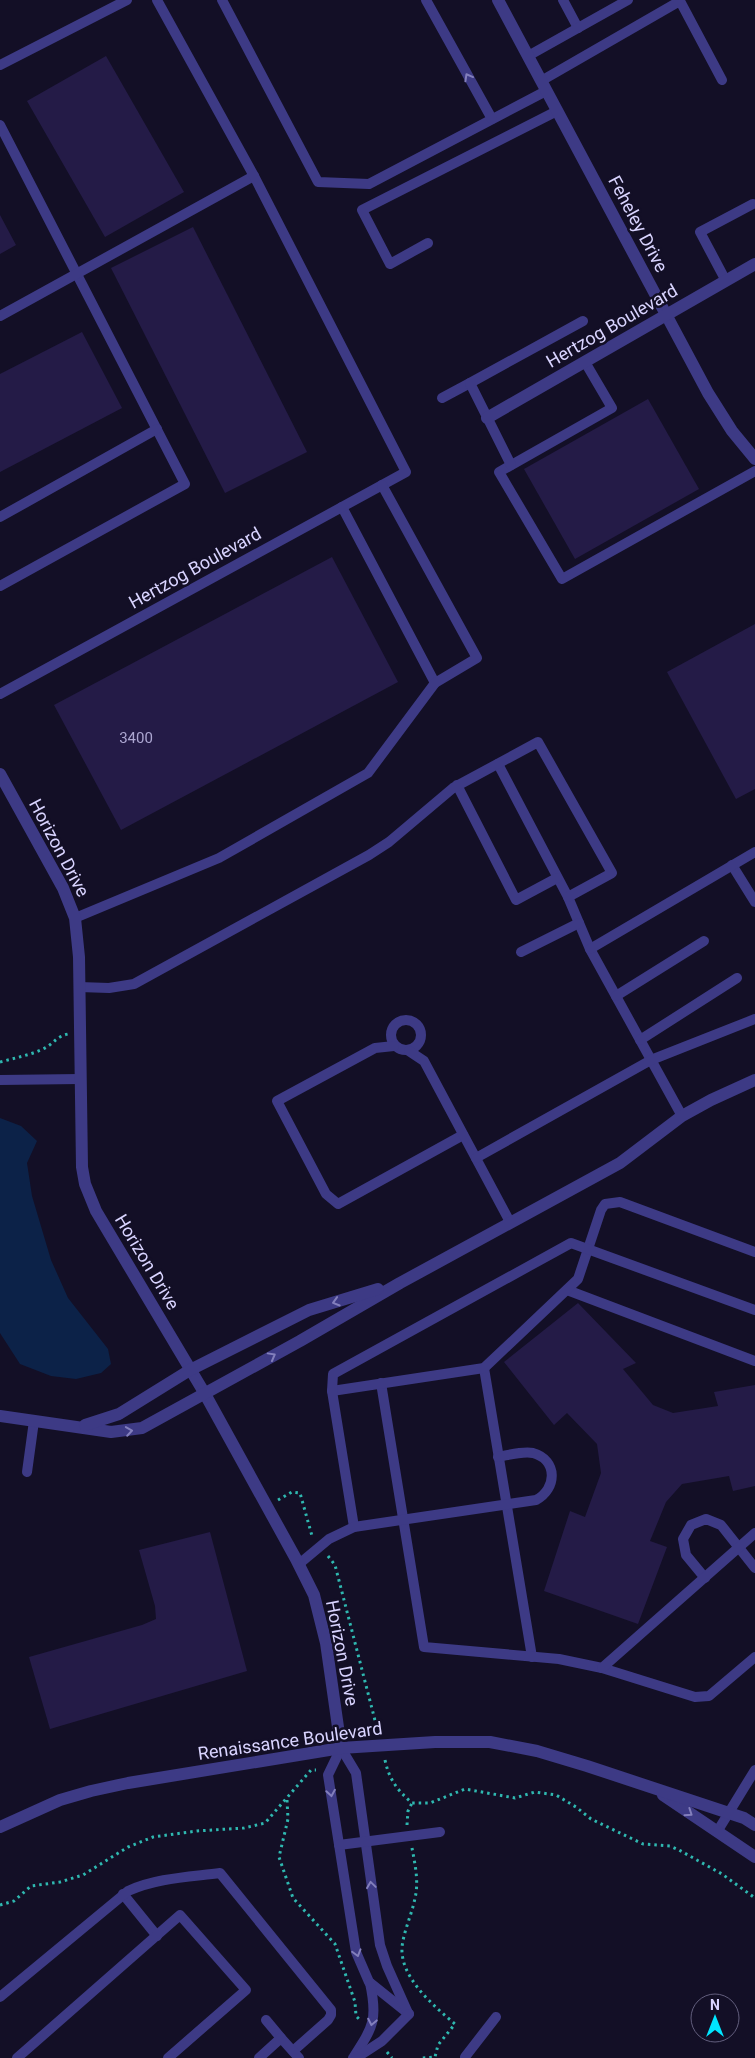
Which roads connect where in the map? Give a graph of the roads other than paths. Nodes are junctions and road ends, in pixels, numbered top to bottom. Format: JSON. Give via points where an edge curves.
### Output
{"nodes":[{"id":1,"x":127,"y":0,"type":"edge"},
{"id":2,"x":158,"y":0,"type":"edge"},
{"id":3,"x":222,"y":0,"type":"edge"},
{"id":4,"x":426,"y":0,"type":"edge"},
{"id":5,"x":498,"y":0,"type":"edge"},
{"id":6,"x":563,"y":0,"type":"edge"},
{"id":7,"x":628,"y":0,"type":"edge"},
{"id":8,"x":578,"y":28,"type":"junction"},
{"id":9,"x":528,"y":56,"type":"junction"},
{"id":10,"x":0,"y":65,"type":"edge"},
{"id":11,"x":722,"y":80,"type":"dead end"},
{"id":12,"x":544,"y":86,"type":"junction"},
{"id":13,"x":557,"y":110,"type":"junction"},
{"id":14,"x":492,"y":119,"type":"junction"},
{"id":15,"x":0,"y":125,"type":"edge"},
{"id":16,"x":254,"y":176,"type":"junction"},
{"id":17,"x":753,"y":204,"type":"dead end"},
{"id":18,"x":428,"y":243,"type":"dead end"},
{"id":19,"x":755,"y":264,"type":"edge"},
{"id":20,"x":76,"y":274,"type":"junction"},
{"id":21,"x":726,"y":281,"type":"junction"},
{"id":22,"x":666,"y":314,"type":"junction"},
{"id":23,"x":0,"y":316,"type":"edge"},
{"id":24,"x":584,"y":321,"type":"dead end"},
{"id":25,"x":584,"y":362,"type":"junction"},
{"id":26,"x":470,"y":383,"type":"junction"},
{"id":27,"x":442,"y":398,"type":"dead end"},
{"id":28,"x":487,"y":418,"type":"junction"},
{"id":29,"x":157,"y":429,"type":"junction"},
{"id":30,"x":754,"y":455,"type":"edge"},
{"id":31,"x":511,"y":465,"type":"junction"},
{"id":32,"x":755,"y":471,"type":"edge"},
{"id":33,"x":382,"y":485,"type":"junction"},
{"id":34,"x":342,"y":507,"type":"junction"},
{"id":35,"x":0,"y":517,"type":"edge"},
{"id":36,"x":0,"y":586,"type":"edge"},
{"id":37,"x":434,"y":683,"type":"junction"},
{"id":38,"x":0,"y":694,"type":"edge"},
{"id":39,"x":498,"y":764,"type":"junction"},
{"id":40,"x":0,"y":774,"type":"edge"},
{"id":41,"x":457,"y":785,"type":"junction"},
{"id":42,"x":755,"y":852,"type":"edge"},
{"id":43,"x":732,"y":865,"type":"junction"},
{"id":44,"x":558,"y":878,"type":"junction"},
{"id":45,"x":568,"y":897,"type":"junction"},
{"id":46,"x":755,"y":902,"type":"edge"},
{"id":47,"x":75,"y":918,"type":"junction"},
{"id":48,"x":579,"y":923,"type":"junction"},
{"id":49,"x":704,"y":941,"type":"dead end"},
{"id":50,"x":590,"y":949,"type":"junction"},
{"id":51,"x":521,"y":952,"type":"dead end"},
{"id":52,"x":737,"y":978,"type":"dead end"},
{"id":53,"x":79,"y":987,"type":"junction"},
{"id":54,"x":616,"y":996,"type":"junction"},
{"id":55,"x":755,"y":1019,"type":"edge"},
{"id":56,"x":640,"y":1040,"type":"junction"},
{"id":57,"x":394,"y":1046,"type":"junction"},
{"id":58,"x":409,"y":1051,"type":"junction"},
{"id":59,"x":651,"y":1060,"type":"junction"},
{"id":60,"x":80,"y":1079,"type":"junction"},
{"id":61,"x":0,"y":1080,"type":"edge"},
{"id":62,"x":755,"y":1080,"type":"edge"},
{"id":63,"x":682,"y":1116,"type":"junction"},
{"id":64,"x":463,"y":1135,"type":"junction"},
{"id":65,"x":476,"y":1158,"type":"junction"},
{"id":66,"x":510,"y":1222,"type":"junction"},
{"id":67,"x":588,"y":1249,"type":"junction"},
{"id":68,"x":755,"y":1252,"type":"edge"},
{"id":69,"x":400,"y":1283,"type":"junction"},
{"id":70,"x":566,"y":1290,"type":"junction"},
{"id":71,"x":755,"y":1310,"type":"edge"},
{"id":72,"x":755,"y":1362,"type":"edge"},
{"id":73,"x":484,"y":1368,"type":"junction"},
{"id":74,"x":190,"y":1370,"type":"junction"},
{"id":75,"x":381,"y":1383,"type":"junction"},
{"id":76,"x":332,"y":1391,"type":"junction"},
{"id":77,"x":205,"y":1394,"type":"junction"},
{"id":78,"x":0,"y":1416,"type":"edge"},
{"id":79,"x":34,"y":1421,"type":"junction"},
{"id":80,"x":80,"y":1427,"type":"junction"},
{"id":81,"x":498,"y":1457,"type":"junction"},
{"id":82,"x":27,"y":1472,"type":"dead end"},
{"id":83,"x":506,"y":1505,"type":"junction"},
{"id":84,"x":403,"y":1520,"type":"junction"},
{"id":85,"x":354,"y":1526,"type":"junction"},
{"id":86,"x":755,"y":1533,"type":"edge"},
{"id":87,"x":739,"y":1547,"type":"junction"},
{"id":88,"x":299,"y":1564,"type":"junction"},
{"id":89,"x":755,"y":1568,"type":"edge"},
{"id":90,"x":705,"y":1578,"type":"junction"},
{"id":91,"x":532,"y":1656,"type":"junction"},
{"id":92,"x":755,"y":1657,"type":"edge"},
{"id":93,"x":602,"y":1668,"type":"junction"},
{"id":94,"x":341,"y":1748,"type":"junction"},
{"id":95,"x":755,"y":1770,"type":"edge"},
{"id":96,"x":648,"y":1786,"type":"junction"},
{"id":97,"x":729,"y":1813,"type":"junction"},
{"id":98,"x":755,"y":1826,"type":"edge"},
{"id":99,"x":0,"y":1827,"type":"edge"},
{"id":100,"x":440,"y":1832,"type":"dead end"},
{"id":101,"x":717,"y":1832,"type":"junction"},
{"id":102,"x":365,"y":1841,"type":"junction"},
{"id":103,"x":339,"y":1845,"type":"junction"},
{"id":104,"x":755,"y":1858,"type":"edge"},
{"id":105,"x":123,"y":1894,"type":"junction"},
{"id":106,"x":157,"y":1936,"type":"junction"},
{"id":107,"x":370,"y":1982,"type":"junction"},
{"id":108,"x":0,"y":1997,"type":"edge"},
{"id":109,"x":409,"y":2014,"type":"junction"},
{"id":110,"x":496,"y":2017,"type":"dead end"},
{"id":111,"x":266,"y":2020,"type":"dead end"},
{"id":112,"x":282,"y":2038,"type":"junction"},
{"id":113,"x":296,"y":2055,"type":"edge"},
{"id":114,"x":465,"y":2057,"type":"edge"},
{"id":115,"x":17,"y":2058,"type":"edge"},
{"id":116,"x":168,"y":2058,"type":"edge"},
{"id":117,"x":259,"y":2058,"type":"edge"},
{"id":118,"x":354,"y":2058,"type":"edge"}],
"edges":[{"from":1,"to":10,"type":"lane"},
{"from":2,"to":16,"type":"lane"},
{"from":3,"to":14,"type":"lane","via":[[318,182],[369,184]]},
{"from":14,"to":4,"type":"lane","one_way":true},
{"from":5,"to":9,"type":"street","name":"Feheley Drive"},
{"from":6,"to":8,"type":"lane"},
{"from":7,"to":8,"type":"lane"},
{"from":8,"to":9,"type":"lane"},
{"from":9,"to":12,"type":"street","name":"Feheley Drive"},
{"from":11,"to":12,"type":"lane","via":[[680,2]]},
{"from":12,"to":13,"type":"street","name":"Feheley Drive"},
{"from":12,"to":14,"type":"lane"},
{"from":13,"to":18,"type":"lane","via":[[362,210],[390,264]]},
{"from":13,"to":22,"type":"street","name":"Feheley Drive"},
{"from":15,"to":20,"type":"lane"},
{"from":16,"to":20,"type":"lane"},
{"from":16,"to":33,"type":"lane","name":"Hertzog Boulevard","via":[[406,472]]},
{"from":17,"to":21,"type":"lane","via":[[700,232]]},
{"from":19,"to":21,"type":"street","name":"Hertzog Boulevard"},
{"from":20,"to":23,"type":"lane"},
{"from":20,"to":29,"type":"lane"},
{"from":21,"to":22,"type":"street","name":"Hertzog Boulevard"},
{"from":22,"to":25,"type":"street","name":"Hertzog Boulevard"},
{"from":22,"to":30,"type":"street","name":"Feheley Drive","via":[[708,393],[732,431]]},
{"from":24,"to":26,"type":"lane"},
{"from":25,"to":28,"type":"street","name":"Hertzog Boulevard"},
{"from":25,"to":31,"type":"lane","via":[[612,408]]},
{"from":26,"to":27,"type":"lane"},
{"from":26,"to":28,"type":"lane"},
{"from":28,"to":31,"type":"lane"},
{"from":29,"to":35,"type":"lane"},
{"from":29,"to":36,"type":"lane","via":[[185,484]]},
{"from":31,"to":32,"type":"lane","via":[[499,472],[562,579]]},
{"from":33,"to":34,"type":"lane","name":"Hertzog Boulevard"},
{"from":33,"to":37,"type":"lane","via":[[477,658]]},
{"from":34,"to":37,"type":"lane"},
{"from":34,"to":38,"type":"lane","name":"Hertzog Boulevard"},
{"from":37,"to":47,"type":"lane","via":[[368,774],[219,858]]},
{"from":39,"to":41,"type":"lane"},
{"from":39,"to":44,"type":"lane"},
{"from":39,"to":45,"type":"lane","via":[[538,742],[612,873]]},
{"from":40,"to":47,"type":"street","name":"Horizon Drive","via":[[63,888]]},
{"from":41,"to":44,"type":"lane","via":[[516,900]]},
{"from":41,"to":53,"type":"lane","via":[[369,855],[134,984],[109,988]]},
{"from":42,"to":43,"type":"lane"},
{"from":43,"to":46,"type":"lane"},
{"from":43,"to":50,"type":"lane"},
{"from":44,"to":45,"type":"lane"},
{"from":45,"to":48,"type":"lane"},
{"from":47,"to":53,"type":"street","name":"Horizon Drive"},
{"from":48,"to":50,"type":"lane"},
{"from":48,"to":51,"type":"lane"},
{"from":49,"to":54,"type":"lane"},
{"from":50,"to":54,"type":"lane"},
{"from":52,"to":56,"type":"lane"},
{"from":53,"to":60,"type":"street","name":"Horizon Drive"},
{"from":54,"to":56,"type":"lane"},
{"from":55,"to":59,"type":"lane"},
{"from":56,"to":59,"type":"lane"},
{"from":57,"to":58,"type":"lane"},
{"from":57,"to":58,"type":"lane","via":[[390,1038],[392,1027],[401,1021],[412,1021],[421,1035],[418,1046]]},
{"from":57,"to":64,"type":"lane","via":[[375,1048],[277,1101],[326,1194],[338,1204]]},
{"from":58,"to":64,"type":"lane","via":[[424,1061]]},
{"from":59,"to":63,"type":"lane"},
{"from":59,"to":65,"type":"lane"},
{"from":60,"to":61,"type":"lane"},
{"from":60,"to":74,"type":"street","name":"Horizon Drive","via":[[82,1167],[90,1199]]},
{"from":62,"to":63,"type":"street"},
{"from":63,"to":66,"type":"street","via":[[620,1163]]},
{"from":64,"to":65,"type":"lane"},
{"from":65,"to":66,"type":"lane"},
{"from":66,"to":69,"type":"street"},
{"from":67,"to":68,"type":"lane","via":[[605,1204],[620,1202]]},
{"from":67,"to":70,"type":"lane","via":[[578,1279]]},
{"from":67,"to":71,"type":"lane"},
{"from":67,"to":76,"type":"lane","via":[[571,1243],[333,1374]]},
{"from":69,"to":74,"type":"street","one_way":true,"via":[[309,1310]]},
{"from":77,"to":69,"type":"street","one_way":true},
{"from":70,"to":72,"type":"lane"},
{"from":70,"to":73,"type":"lane"},
{"from":73,"to":75,"type":"lane"},
{"from":73,"to":81,"type":"lane"},
{"from":74,"to":77,"type":"street","name":"Horizon Drive"},
{"from":74,"to":80,"type":"street","via":[[119,1414]]},
{"from":75,"to":76,"type":"lane"},
{"from":75,"to":84,"type":"lane"},
{"from":76,"to":85,"type":"lane"},
{"from":80,"to":77,"type":"street","one_way":true,"via":[[111,1432],[142,1428]]},
{"from":77,"to":88,"type":"street","name":"Horizon Drive"},
{"from":78,"to":79,"type":"street"},
{"from":79,"to":80,"type":"street"},
{"from":79,"to":82,"type":"lane"},
{"from":81,"to":83,"type":"lane"},
{"from":81,"to":83,"type":"lane","via":[[530,1452],[546,1460],[552,1474],[548,1491],[542,1497]]},
{"from":83,"to":84,"type":"lane"},
{"from":83,"to":91,"type":"lane"},
{"from":84,"to":85,"type":"lane"},
{"from":84,"to":91,"type":"lane","via":[[424,1646]]},
{"from":85,"to":88,"type":"lane","via":[[329,1539]]},
{"from":86,"to":87,"type":"lane"},
{"from":87,"to":89,"type":"lane"},
{"from":87,"to":90,"type":"lane"},
{"from":87,"to":90,"type":"lane","via":[[714,1521],[706,1519],[691,1525],[683,1539],[683,1547]]},
{"from":88,"to":94,"type":"street","name":"Horizon Drive","via":[[314,1595],[326,1643]]},
{"from":90,"to":93,"type":"lane"},
{"from":91,"to":93,"type":"lane"},
{"from":92,"to":93,"type":"lane","via":[[703,1698]]},
{"from":94,"to":96,"type":"street","name":"Renaissance Boulevard","via":[[490,1742],[537,1751]]},
{"from":94,"to":99,"type":"street","name":"Renaissance Boulevard","via":[[91,1790]]},
{"from":94,"to":102,"type":"lane","via":[[356,1773]]},
{"from":94,"to":103,"type":"lane","one_way":true,"via":[[328,1775]]},
{"from":95,"to":97,"type":"lane"},
{"from":96,"to":97,"type":"street","name":"Renaissance Boulevard"},
{"from":96,"to":101,"type":"street","name":"Renaissance Boulevard","one_way":true},
{"from":97,"to":98,"type":"street","name":"Renaissance Boulevard"},
{"from":97,"to":101,"type":"lane"},
{"from":100,"to":102,"type":"lane"},
{"from":101,"to":104,"type":"street","name":"Renaissance Boulevard"},
{"from":102,"to":103,"type":"lane"},
{"from":109,"to":102,"type":"lane","one_way":true,"via":[[380,1946]]},
{"from":103,"to":107,"type":"lane","one_way":true,"via":[[355,1946]]},
{"from":105,"to":106,"type":"lane"},
{"from":105,"to":108,"type":"lane"},
{"from":105,"to":113,"type":"lane","via":[[157,1881],[220,1873],[330,2010],[328,2020]]},
{"from":106,"to":115,"type":"lane"},
{"from":106,"to":116,"type":"lane","via":[[180,1915],[246,1990]]},
{"from":107,"to":109,"type":"lane"},
{"from":107,"to":118,"type":"lane","one_way":true,"via":[[374,2010],[370,2032]]},
{"from":109,"to":118,"type":"lane","via":[[380,2043]]},
{"from":110,"to":114,"type":"lane"},
{"from":111,"to":112,"type":"lane"},
{"from":112,"to":113,"type":"lane"},
{"from":112,"to":117,"type":"lane"}]}
